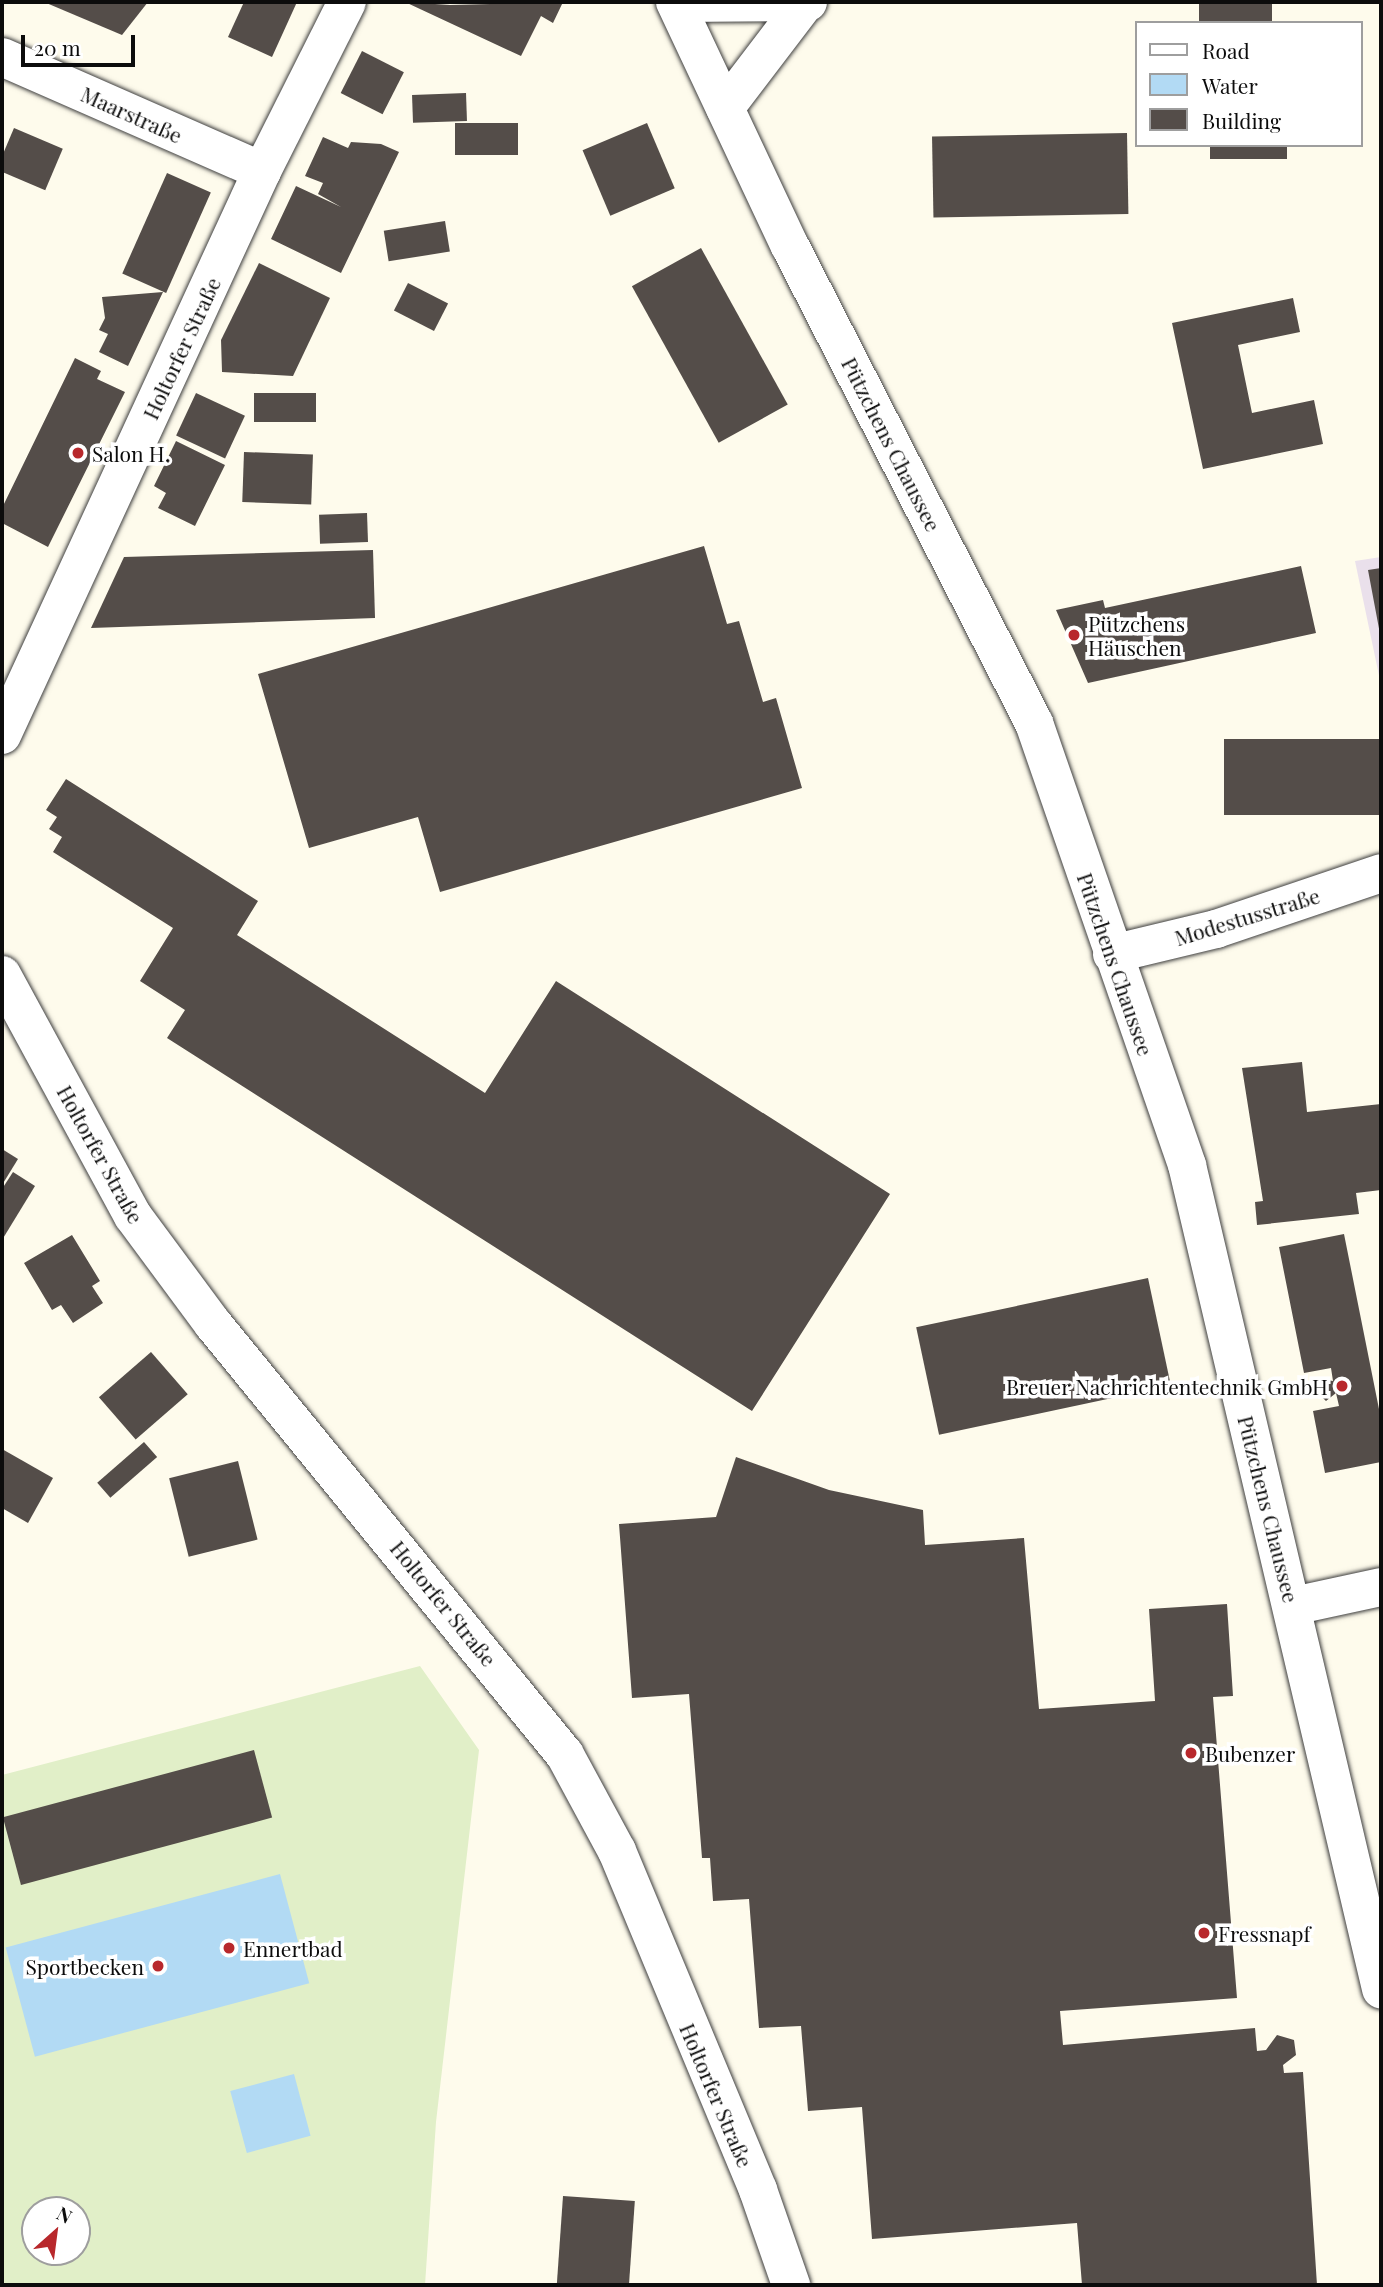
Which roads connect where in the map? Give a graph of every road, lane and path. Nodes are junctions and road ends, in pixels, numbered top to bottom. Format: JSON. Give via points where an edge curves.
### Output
{"nodes":[{"id":1,"x":347,"y":2,"type":"edge"},
{"id":2,"x":675,"y":2,"type":"edge"},
{"id":3,"x":807,"y":2,"type":"edge"},
{"id":4,"x":2,"y":57,"type":"edge"},
{"id":5,"x":725,"y":108,"type":"junction"},
{"id":6,"x":262,"y":171,"type":"junction"},
{"id":7,"x":2,"y":735,"type":"edge"},
{"id":8,"x":1381,"y":873,"type":"edge"},
{"id":9,"x":1112,"y":954,"type":"junction"},
{"id":10,"x":2,"y":975,"type":"edge"},
{"id":11,"x":1381,"y":1587,"type":"edge"},
{"id":12,"x":1293,"y":1606,"type":"junction"},
{"id":13,"x":1381,"y":1989,"type":"edge"},
{"id":14,"x":791,"y":2285,"type":"edge"}],
"edges":[{"from":1,"to":6,"type":"street","name":"Holtorfer Straße"},
{"from":2,"to":3,"type":"street"},
{"from":2,"to":5,"type":"street","name":"Pützchens Chaussee"},
{"from":3,"to":5,"type":"street"},
{"from":4,"to":6,"type":"street","name":"Maarstraße"},
{"from":5,"to":9,"type":"street","name":"Pützchens Chaussee","via":[[1030,713]]},
{"from":6,"to":7,"type":"street","name":"Holtorfer Straße"},
{"from":8,"to":9,"type":"street","name":"Modestusstraße","via":[[1216,929]]},
{"from":9,"to":12,"type":"street","name":"Pützchens Chaussee","via":[[1187,1165]]},
{"from":10,"to":14,"type":"street","name":"Holtorfer Straße","via":[[133,1216],[213,1324],[565,1755],[617,1851],[758,2190]]},
{"from":11,"to":12,"type":"street"},
{"from":12,"to":13,"type":"street","name":"Pützchens Chaussee"}]}
